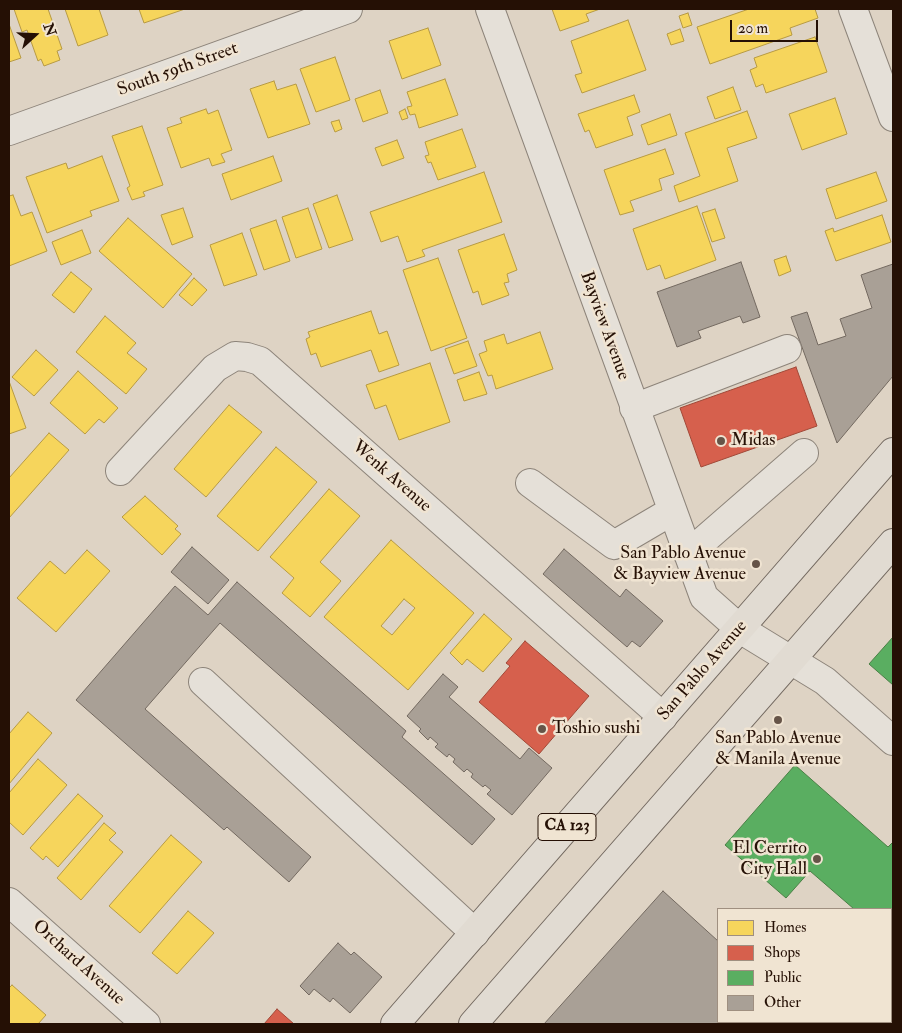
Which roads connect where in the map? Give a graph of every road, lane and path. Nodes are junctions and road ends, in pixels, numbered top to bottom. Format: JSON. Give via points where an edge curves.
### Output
{"nodes":[{"id":1,"x":348,"y":9,"type":"edge"},
{"id":2,"x":490,"y":9,"type":"edge"},
{"id":3,"x":853,"y":9,"type":"edge"},
{"id":4,"x":893,"y":117,"type":"edge"},
{"id":5,"x":9,"y":131,"type":"edge"},
{"id":6,"x":787,"y":349,"type":"dead end"},
{"id":7,"x":634,"y":408,"type":"junction"},
{"id":8,"x":893,"y":452,"type":"edge"},
{"id":9,"x":804,"y":453,"type":"dead end"},
{"id":10,"x":120,"y":471,"type":"dead end"},
{"id":11,"x":530,"y":483,"type":"dead end"},
{"id":12,"x":672,"y":511,"type":"junction"},
{"id":13,"x":893,"y":543,"type":"edge"},
{"id":14,"x":688,"y":554,"type":"junction"},
{"id":15,"x":740,"y":629,"type":"junction"},
{"id":16,"x":792,"y":660,"type":"junction"},
{"id":17,"x":203,"y":682,"type":"dead end"},
{"id":18,"x":663,"y":717,"type":"junction"},
{"id":19,"x":893,"y":741,"type":"edge"},
{"id":20,"x":9,"y":902,"type":"edge"},
{"id":21,"x":475,"y":932,"type":"junction"},
{"id":22,"x":146,"y":1024,"type":"edge"},
{"id":23,"x":394,"y":1024,"type":"edge"},
{"id":24,"x":473,"y":1024,"type":"edge"}],
"edges":[{"from":1,"to":5,"type":"street","name":"South 59th Street"},
{"from":2,"to":7,"type":"street","name":"Bayview Avenue"},
{"from":3,"to":4,"type":"street"},
{"from":6,"to":7,"type":"street"},
{"from":7,"to":12,"type":"street","name":"Bayview Avenue"},
{"from":8,"to":15,"type":"main road","name":"San Pablo Avenue","number":"CA 123"},
{"from":9,"to":14,"type":"street"},
{"from":10,"to":18,"type":"street","name":"Wenk Avenue","via":[[216,368],[235,356],[260,361]]},
{"from":11,"to":12,"type":"street","via":[[614,545]]},
{"from":12,"to":14,"type":"street","name":"Bayview Avenue"},
{"from":13,"to":16,"type":"main road"},
{"from":14,"to":15,"type":"street","name":"Bayview Avenue","via":[[704,597]]},
{"from":15,"to":16,"type":"street","name":"Bayview Avenue"},
{"from":15,"to":18,"type":"main road","name":"San Pablo Avenue","number":"CA 123"},
{"from":16,"to":19,"type":"street","name":"Bayview Avenue","via":[[825,681]]},
{"from":16,"to":24,"type":"main road"},
{"from":17,"to":21,"type":"street"},
{"from":18,"to":21,"type":"main road","name":"San Pablo Avenue","number":"CA 123"},
{"from":20,"to":22,"type":"street","name":"Orchard Avenue"},
{"from":21,"to":23,"type":"main road","name":"San Pablo Avenue","number":"CA 123"}]}
